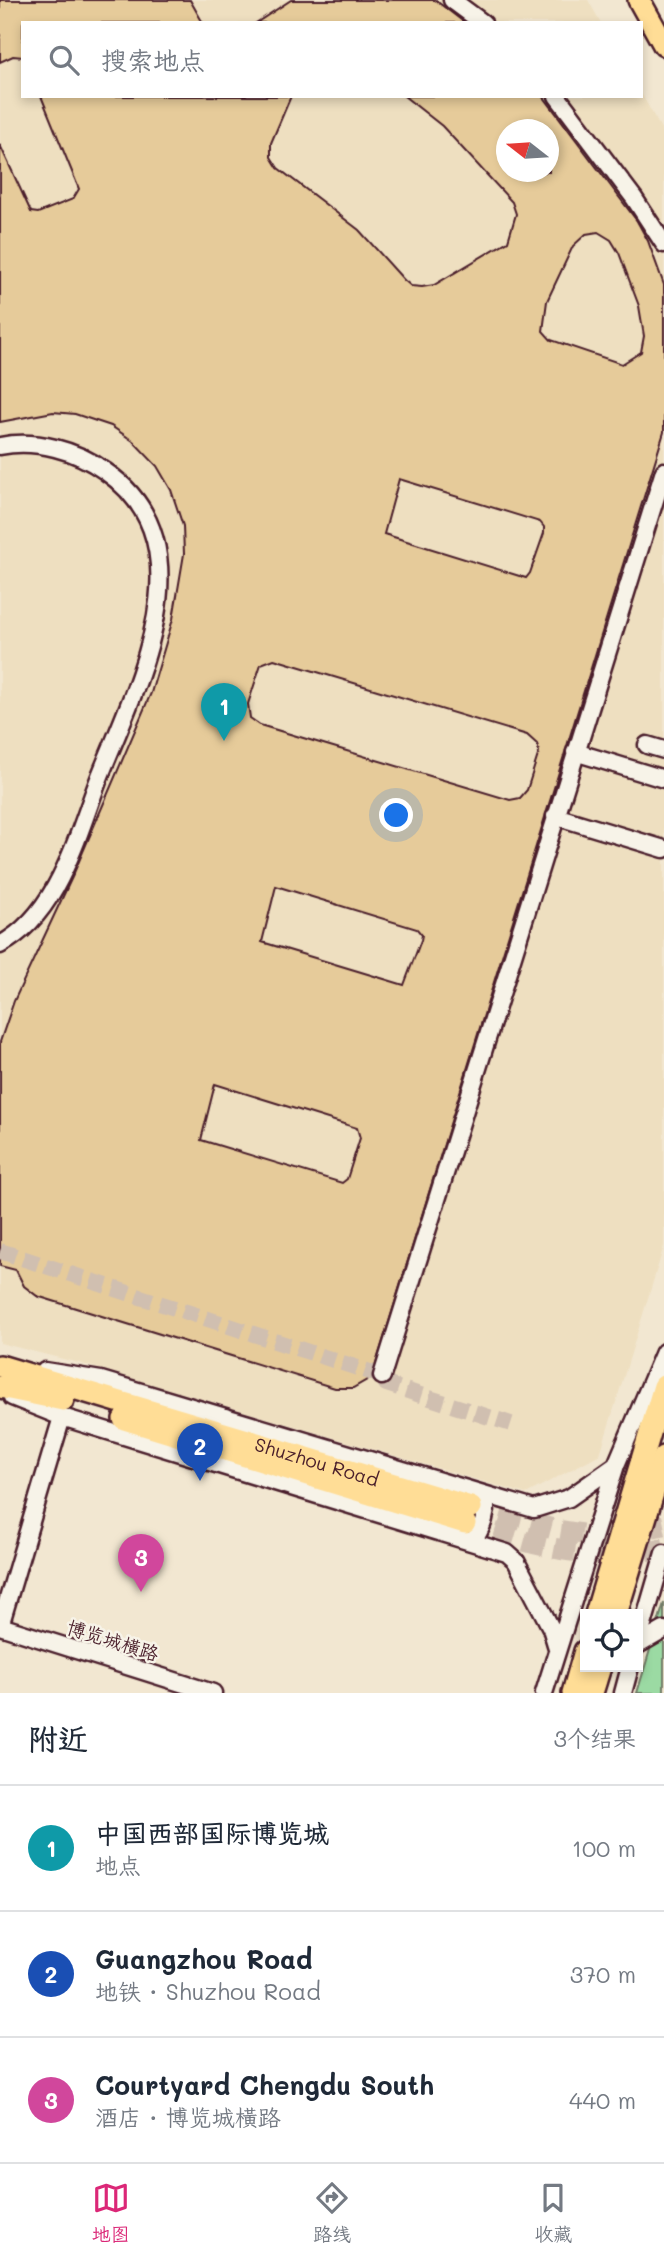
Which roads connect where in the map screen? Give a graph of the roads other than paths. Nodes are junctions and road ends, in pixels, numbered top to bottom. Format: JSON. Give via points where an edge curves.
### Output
{"nodes":[{"id":1,"x":452,"y":0,"type":"edge"},
{"id":2,"x":639,"y":0,"type":"edge"},
{"id":3,"x":480,"y":21,"type":"edge"},
{"id":4,"x":664,"y":45,"type":"edge"},
{"id":5,"x":558,"y":98,"type":"edge"},
{"id":6,"x":664,"y":244,"type":"edge"},
{"id":7,"x":0,"y":446,"type":"edge"},
{"id":8,"x":664,"y":471,"type":"edge"},
{"id":9,"x":647,"y":745,"type":"dead end"},
{"id":10,"x":664,"y":750,"type":"edge"},
{"id":11,"x":575,"y":752,"type":"junction"},
{"id":12,"x":664,"y":779,"type":"edge"},
{"id":13,"x":555,"y":816,"type":"junction"},
{"id":14,"x":664,"y":849,"type":"edge"},
{"id":15,"x":0,"y":945,"type":"edge"},
{"id":16,"x":664,"y":1352,"type":"edge"},
{"id":17,"x":0,"y":1365,"type":"edge"},
{"id":18,"x":382,"y":1376,"type":"dead end"},
{"id":19,"x":664,"y":1386,"type":"edge"},
{"id":20,"x":0,"y":1389,"type":"edge"},
{"id":21,"x":62,"y":1417,"type":"junction"},
{"id":22,"x":664,"y":1457,"type":"edge"},
{"id":23,"x":616,"y":1465,"type":"junction"},
{"id":24,"x":474,"y":1517,"type":"junction"},
{"id":25,"x":664,"y":1553,"type":"edge"},
{"id":26,"x":597,"y":1609,"type":"edge"},
{"id":27,"x":618,"y":1609,"type":"edge"},
{"id":28,"x":0,"y":1626,"type":"edge"},
{"id":29,"x":643,"y":1626,"type":"edge"},
{"id":30,"x":664,"y":1630,"type":"edge"},
{"id":31,"x":643,"y":1640,"type":"edge"},
{"id":32,"x":557,"y":1648,"type":"junction"},
{"id":33,"x":580,"y":1668,"type":"edge"},
{"id":34,"x":598,"y":1672,"type":"edge"},
{"id":35,"x":628,"y":1672,"type":"edge"},
{"id":36,"x":213,"y":1693,"type":"edge"},
{"id":37,"x":544,"y":1693,"type":"edge"},
{"id":38,"x":573,"y":1693,"type":"edge"},
{"id":39,"x":592,"y":1693,"type":"edge"},
{"id":40,"x":622,"y":1693,"type":"edge"}],
"edges":[{"from":1,"to":3,"type":"street"},
{"from":2,"to":4,"type":"main road"},
{"from":5,"to":6,"type":"street"},
{"from":7,"to":15,"type":"street","via":[[25,444],[64,450],[117,479],[149,524],[161,571],[157,617],[147,654],[69,856],[44,907],[23,930]]},
{"from":8,"to":11,"type":"street"},
{"from":9,"to":10,"type":"street"},
{"from":11,"to":12,"type":"street"},
{"from":11,"to":13,"type":"street"},
{"from":13,"to":14,"type":"street"},
{"from":13,"to":18,"type":"street"},
{"from":16,"to":23,"type":"street"},
{"from":17,"to":24,"type":"main road","name":"Shuzhou Road"},
{"from":19,"to":26,"type":"main road"},
{"from":20,"to":21,"type":"street"},
{"from":20,"to":24,"type":"main road","name":"Shuzhou Road","via":[[43,1394]]},
{"from":21,"to":24,"type":"street"},
{"from":21,"to":28,"type":"street"},
{"from":22,"to":27,"type":"main road"},
{"from":23,"to":24,"type":"street","via":[[569,1498],[546,1507]]},
{"from":23,"to":32,"type":"street"},
{"from":24,"to":32,"type":"street","via":[[516,1561]]},
{"from":25,"to":29,"type":"street"},
{"from":28,"to":36,"type":"street","name":"博览城横路"},
{"from":30,"to":31,"type":"street"},
{"from":32,"to":37,"type":"street"},
{"from":33,"to":38,"type":"main road"},
{"from":34,"to":39,"type":"main road"},
{"from":35,"to":40,"type":"street"}]}
